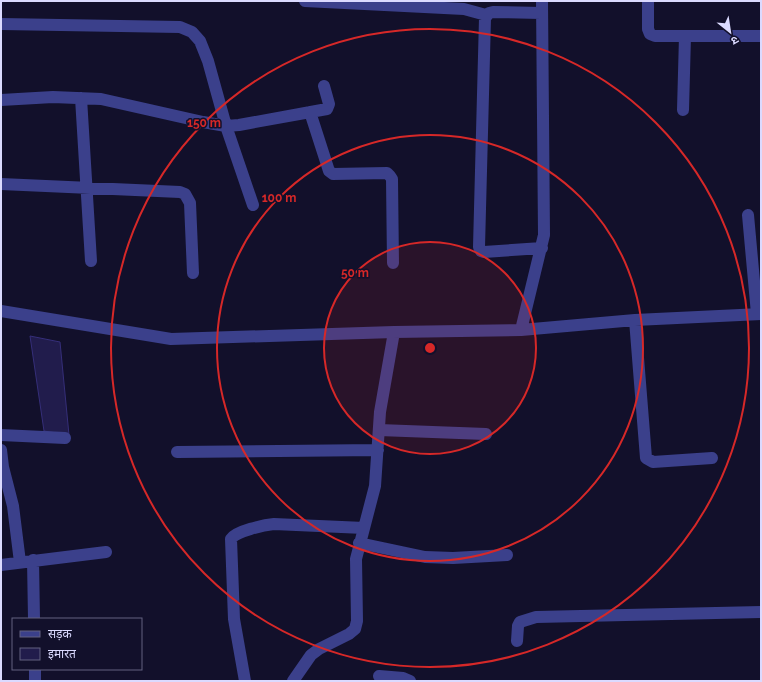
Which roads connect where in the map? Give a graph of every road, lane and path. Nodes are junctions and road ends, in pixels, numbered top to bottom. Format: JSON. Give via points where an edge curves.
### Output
{"nodes":[{"id":1,"x":305,"y":1,"type":"edge"},
{"id":2,"x":648,"y":1,"type":"edge"},
{"id":3,"x":471,"y":6,"type":"edge"},
{"id":4,"x":541,"y":7,"type":"edge"},
{"id":5,"x":486,"y":16,"type":"junction"},
{"id":6,"x":1,"y":24,"type":"edge"},
{"id":7,"x":685,"y":36,"type":"junction"},
{"id":8,"x":761,"y":36,"type":"edge"},
{"id":9,"x":324,"y":86,"type":"dead end"},
{"id":10,"x":81,"y":98,"type":"junction"},
{"id":11,"x":1,"y":100,"type":"edge"},
{"id":12,"x":683,"y":110,"type":"dead end"},
{"id":13,"x":310,"y":112,"type":"junction"},
{"id":14,"x":226,"y":126,"type":"junction"},
{"id":15,"x":1,"y":184,"type":"edge"},
{"id":16,"x":86,"y":188,"type":"junction"},
{"id":17,"x":253,"y":205,"type":"dead end"},
{"id":18,"x":748,"y":215,"type":"dead end"},
{"id":19,"x":542,"y":248,"type":"junction"},
{"id":20,"x":91,"y":261,"type":"dead end"},
{"id":21,"x":393,"y":263,"type":"dead end"},
{"id":22,"x":193,"y":273,"type":"dead end"},
{"id":23,"x":1,"y":311,"type":"edge"},
{"id":24,"x":759,"y":314,"type":"edge"},
{"id":25,"x":635,"y":320,"type":"junction"},
{"id":26,"x":520,"y":330,"type":"junction"},
{"id":27,"x":394,"y":332,"type":"junction"},
{"id":28,"x":379,"y":430,"type":"junction"},
{"id":29,"x":486,"y":434,"type":"dead end"},
{"id":30,"x":1,"y":435,"type":"edge"},
{"id":31,"x":65,"y":438,"type":"dead end"},
{"id":32,"x":1,"y":450,"type":"edge"},
{"id":33,"x":378,"y":450,"type":"junction"},
{"id":34,"x":177,"y":452,"type":"dead end"},
{"id":35,"x":712,"y":458,"type":"dead end"},
{"id":36,"x":364,"y":528,"type":"junction"},
{"id":37,"x":359,"y":543,"type":"junction"},
{"id":38,"x":106,"y":552,"type":"dead end"},
{"id":39,"x":507,"y":555,"type":"dead end"},
{"id":40,"x":33,"y":560,"type":"junction"},
{"id":41,"x":20,"y":562,"type":"junction"},
{"id":42,"x":1,"y":564,"type":"edge"},
{"id":43,"x":761,"y":612,"type":"edge"},
{"id":44,"x":34,"y":618,"type":"edge"},
{"id":45,"x":517,"y":641,"type":"dead end"},
{"id":46,"x":35,"y":670,"type":"edge"},
{"id":47,"x":379,"y":676,"type":"dead end"},
{"id":48,"x":35,"y":681,"type":"edge"},
{"id":49,"x":245,"y":681,"type":"edge"},
{"id":50,"x":293,"y":681,"type":"edge"},
{"id":51,"x":410,"y":681,"type":"edge"}],
"edges":[{"from":1,"to":3,"type":"street","via":[[464,8]]},
{"from":2,"to":7,"type":"street","via":[[650,34]]},
{"from":3,"to":5,"type":"street"},
{"from":4,"to":5,"type":"street","via":[[493,12]]},
{"from":4,"to":19,"type":"street","via":[[545,223]]},
{"from":5,"to":19,"type":"street","via":[[479,247],[484,252]]},
{"from":6,"to":14,"type":"street","via":[[180,26],[192,32],[200,41]]},
{"from":7,"to":8,"type":"street"},
{"from":7,"to":12,"type":"street"},
{"from":9,"to":13,"type":"street","via":[[327,109]]},
{"from":10,"to":11,"type":"street"},
{"from":10,"to":14,"type":"street","via":[[112,101]]},
{"from":10,"to":16,"type":"street"},
{"from":13,"to":14,"type":"street"},
{"from":13,"to":21,"type":"street","via":[[329,171],[333,174],[387,173],[392,179]]},
{"from":14,"to":17,"type":"street"},
{"from":15,"to":16,"type":"street"},
{"from":16,"to":20,"type":"street"},
{"from":16,"to":22,"type":"street","via":[[185,194],[190,203]]},
{"from":18,"to":24,"type":"street"},
{"from":19,"to":26,"type":"street"},
{"from":23,"to":27,"type":"street","via":[[171,339]]},
{"from":24,"to":25,"type":"street"},
{"from":25,"to":26,"type":"street"},
{"from":25,"to":35,"type":"street","via":[[646,458],[652,462]]},
{"from":26,"to":27,"type":"street"},
{"from":27,"to":28,"type":"street"},
{"from":28,"to":29,"type":"street"},
{"from":28,"to":33,"type":"street"},
{"from":30,"to":31,"type":"street"},
{"from":32,"to":41,"type":"street","via":[[13,506]]},
{"from":33,"to":34,"type":"street"},
{"from":33,"to":36,"type":"street","via":[[375,486]]},
{"from":36,"to":37,"type":"street"},
{"from":36,"to":49,"type":"street","via":[[274,524],[232,536],[233,608]]},
{"from":37,"to":39,"type":"street","via":[[425,557]]},
{"from":37,"to":50,"type":"street","via":[[356,559],[355,629],[319,649]]},
{"from":38,"to":40,"type":"street"},
{"from":40,"to":41,"type":"street"},
{"from":40,"to":44,"type":"street"},
{"from":41,"to":42,"type":"street"},
{"from":43,"to":45,"type":"street","via":[[536,617],[520,622]]},
{"from":46,"to":48,"type":"street"},
{"from":47,"to":51,"type":"street"}]}
